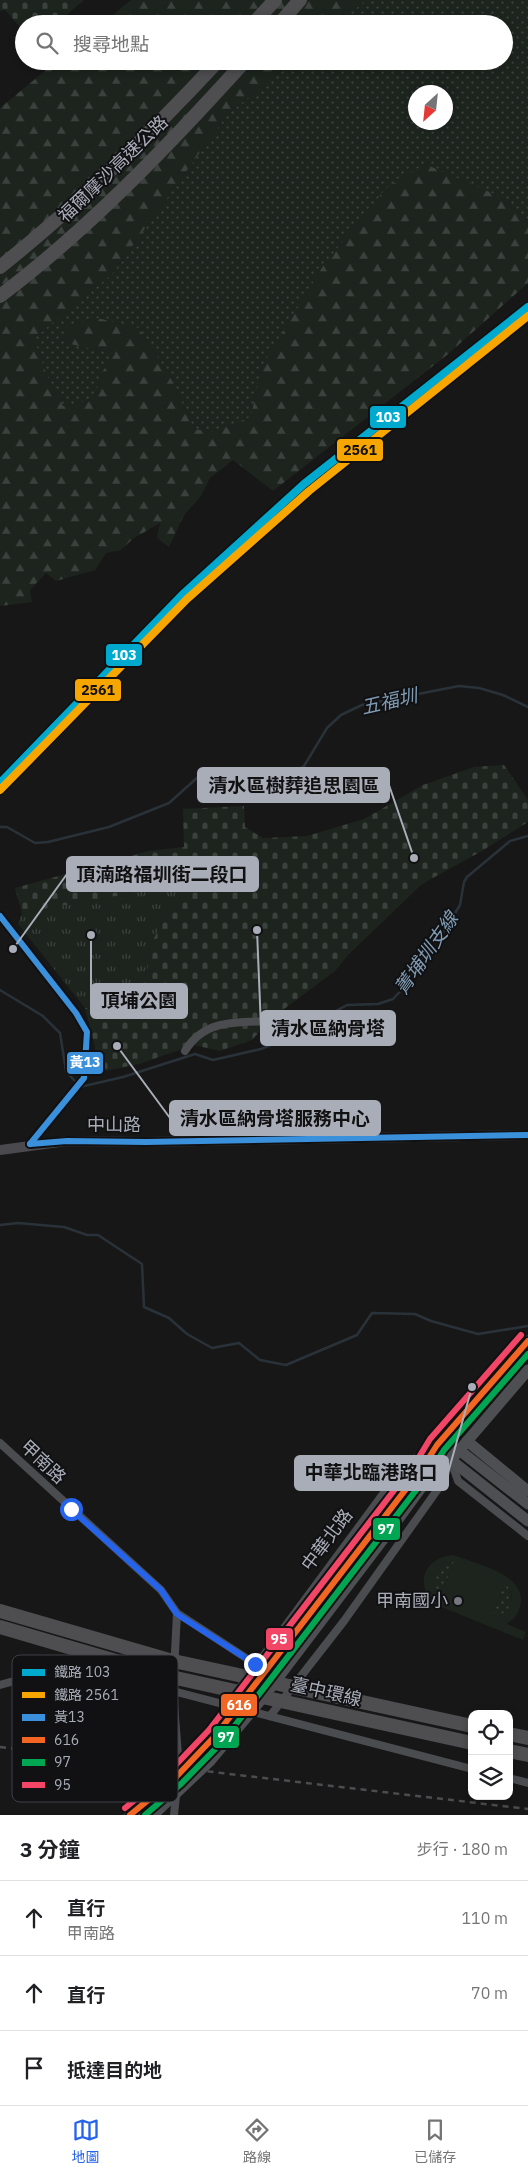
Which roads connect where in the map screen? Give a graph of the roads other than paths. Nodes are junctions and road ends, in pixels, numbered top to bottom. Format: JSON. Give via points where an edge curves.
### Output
{"nodes":[{"id":1,"x":276,"y":0,"type":"edge"},
{"id":2,"x":300,"y":0,"type":"edge"},
{"id":3,"x":262,"y":15,"type":"edge"},
{"id":4,"x":287,"y":15,"type":"edge"},
{"id":5,"x":210,"y":70,"type":"edge"},
{"id":6,"x":236,"y":70,"type":"edge"},
{"id":7,"x":0,"y":267,"type":"edge"},
{"id":8,"x":0,"y":296,"type":"edge"},
{"id":9,"x":0,"y":916,"type":"edge"},
{"id":10,"x":273,"y":1021,"type":"dead end"},
{"id":11,"x":185,"y":1052,"type":"dead end"},
{"id":12,"x":528,"y":1135,"type":"edge"},
{"id":13,"x":30,"y":1144,"type":"junction"},
{"id":14,"x":0,"y":1150,"type":"edge"},
{"id":15,"x":528,"y":1341,"type":"edge"},
{"id":16,"x":528,"y":1370,"type":"edge"},
{"id":17,"x":467,"y":1441,"type":"junction"},
{"id":18,"x":0,"y":1443,"type":"edge"},
{"id":19,"x":437,"y":1445,"type":"junction"},
{"id":20,"x":459,"y":1450,"type":"junction"},
{"id":21,"x":450,"y":1460,"type":"junction"},
{"id":22,"x":528,"y":1491,"type":"edge"},
{"id":23,"x":528,"y":1504,"type":"edge"},
{"id":24,"x":528,"y":1521,"type":"edge"},
{"id":25,"x":528,"y":1536,"type":"edge"},
{"id":26,"x":0,"y":1611,"type":"edge"},
{"id":27,"x":177,"y":1614,"type":"junction"},
{"id":28,"x":0,"y":1627,"type":"edge"},
{"id":29,"x":95,"y":1655,"type":"edge"},
{"id":30,"x":152,"y":1655,"type":"edge"},
{"id":31,"x":175,"y":1655,"type":"edge"},
{"id":32,"x":178,"y":1662,"type":"edge"},
{"id":33,"x":255,"y":1664,"type":"junction"},
{"id":34,"x":178,"y":1679,"type":"edge"},
{"id":35,"x":178,"y":1693,"type":"edge"},
{"id":36,"x":227,"y":1705,"type":"junction"},
{"id":37,"x":270,"y":1716,"type":"junction"},
{"id":38,"x":468,"y":1725,"type":"edge"},
{"id":39,"x":513,"y":1735,"type":"edge"},
{"id":40,"x":528,"y":1738,"type":"edge"},
{"id":41,"x":468,"y":1742,"type":"edge"},
{"id":42,"x":513,"y":1752,"type":"edge"},
{"id":43,"x":178,"y":1754,"type":"edge"},
{"id":44,"x":528,"y":1755,"type":"edge"},
{"id":45,"x":468,"y":1768,"type":"edge"},
{"id":46,"x":178,"y":1773,"type":"edge"},
{"id":47,"x":178,"y":1777,"type":"edge"},
{"id":48,"x":513,"y":1779,"type":"edge"},
{"id":49,"x":528,"y":1783,"type":"edge"},
{"id":50,"x":178,"y":1791,"type":"edge"},
{"id":51,"x":147,"y":1802,"type":"edge"},
{"id":52,"x":166,"y":1802,"type":"edge"},
{"id":53,"x":167,"y":1802,"type":"edge"},
{"id":54,"x":175,"y":1802,"type":"edge"},
{"id":55,"x":130,"y":1815,"type":"edge"},
{"id":56,"x":153,"y":1815,"type":"edge"},
{"id":57,"x":174,"y":1815,"type":"edge"}],
"edges":[{"from":1,"to":3,"type":"highway"},
{"from":2,"to":4,"type":"highway"},
{"from":5,"to":7,"type":"highway","name":"福爾摩沙高速公路","via":[[153,130]]},
{"from":6,"to":8,"type":"highway","name":"福爾摩沙高速公路","via":[[119,193]]},
{"from":9,"to":13,"type":"street","via":[[76,1013],[87,1032],[84,1078]]},
{"from":10,"to":11,"type":"street","via":[[211,1026],[191,1041]]},
{"from":12,"to":13,"type":"street","name":"中山路"},
{"from":13,"to":14,"type":"street","name":"中山路"},
{"from":15,"to":19,"type":"main road","name":"中華北路"},
{"from":16,"to":17,"type":"main road"},
{"from":17,"to":20,"type":"main road"},
{"from":17,"to":22,"type":"main road"},
{"from":18,"to":27,"type":"street","name":"甲南路","via":[[161,1590]]},
{"from":19,"to":20,"type":"main road"},
{"from":19,"to":21,"type":"main road"},
{"from":19,"to":33,"type":"street","name":"中華北路","via":[[414,1460],[389,1486]]},
{"from":19,"to":46,"type":"main road","bridge":true,"via":[[424,1467],[248,1696],[201,1752]]},
{"from":20,"to":21,"type":"main road"},
{"from":20,"to":23,"type":"main road"},
{"from":21,"to":24,"type":"main road"},
{"from":21,"to":25,"type":"street","via":[[458,1482]]},
{"from":21,"to":37,"type":"street","via":[[443,1482],[344,1621]]},
{"from":21,"to":50,"type":"main road","bridge":true,"via":[[426,1481],[265,1695],[210,1761]]},
{"from":26,"to":30,"type":"highway","name":"臺中環線","bridge":true},
{"from":27,"to":31,"type":"street"},
{"from":27,"to":33,"type":"street"},
{"from":28,"to":29,"type":"highway","name":"臺中環線","bridge":true},
{"from":32,"to":38,"type":"highway","name":"臺中環線","bridge":true},
{"from":33,"to":36,"type":"street","name":"中華北路"},
{"from":34,"to":41,"type":"highway","name":"臺中環線","bridge":true},
{"from":35,"to":36,"type":"street"},
{"from":36,"to":37,"type":"street"},
{"from":37,"to":45,"type":"street"},
{"from":39,"to":40,"type":"highway"},
{"from":42,"to":44,"type":"highway"},
{"from":43,"to":47,"type":"street"},
{"from":48,"to":49,"type":"street"},
{"from":51,"to":55,"type":"main road","bridge":true},
{"from":52,"to":57,"type":"street"},
{"from":53,"to":56,"type":"main road","bridge":true},
{"from":54,"to":57,"type":"street"}]}
